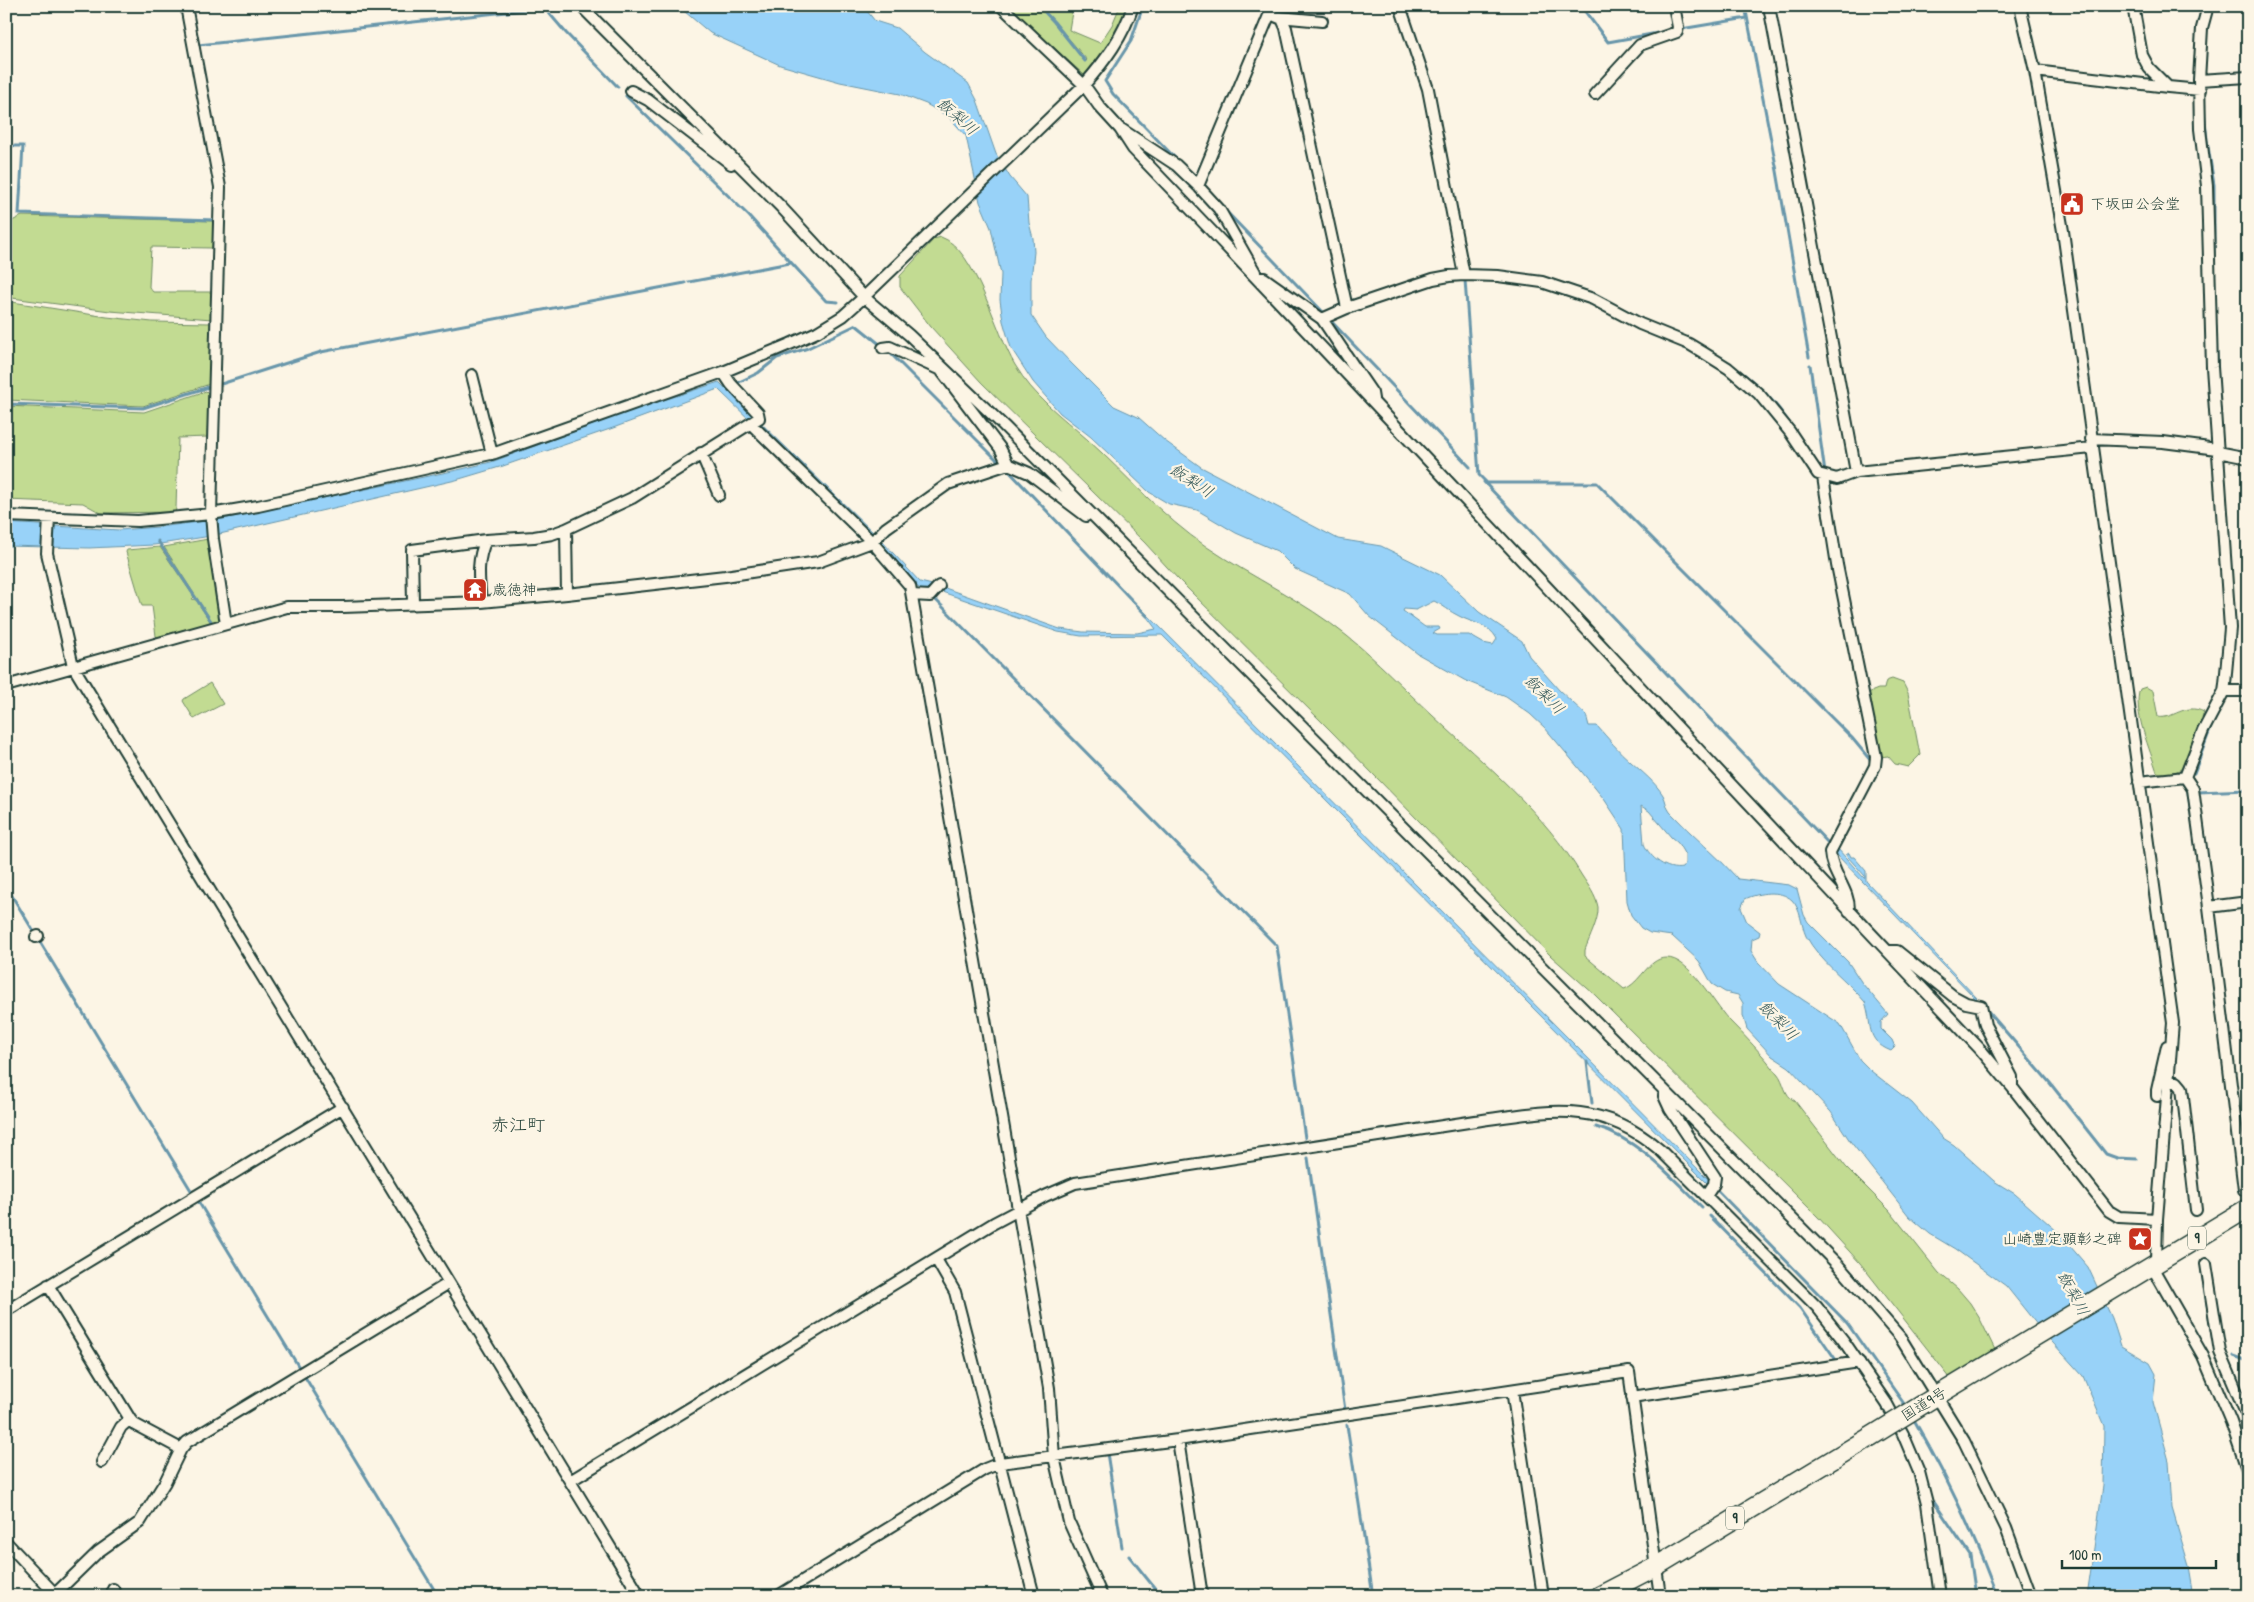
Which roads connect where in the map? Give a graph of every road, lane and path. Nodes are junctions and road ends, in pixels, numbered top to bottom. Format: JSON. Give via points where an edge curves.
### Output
{"nodes":[{"id":1,"x":186,"y":6,"type":"edge"},
{"id":2,"x":581,"y":6,"type":"edge"},
{"id":3,"x":1002,"y":6,"type":"edge"},
{"id":4,"x":1133,"y":6,"type":"edge"},
{"id":5,"x":1400,"y":6,"type":"edge"},
{"id":6,"x":1674,"y":6,"type":"edge"},
{"id":7,"x":1769,"y":6,"type":"edge"},
{"id":8,"x":2020,"y":6,"type":"edge"},
{"id":9,"x":2133,"y":6,"type":"edge"},
{"id":10,"x":2208,"y":6,"type":"edge"},
{"id":11,"x":1274,"y":12,"type":"edge"},
{"id":12,"x":1322,"y":21,"type":"dead end"},
{"id":13,"x":2035,"y":71,"type":"junction"},
{"id":14,"x":2248,"y":77,"type":"edge"},
{"id":15,"x":2202,"y":82,"type":"junction"},
{"id":16,"x":1084,"y":85,"type":"junction"},
{"id":17,"x":2168,"y":87,"type":"junction"},
{"id":18,"x":631,"y":91,"type":"dead end"},
{"id":19,"x":1595,"y":94,"type":"dead end"},
{"id":20,"x":1120,"y":129,"type":"junction"},
{"id":21,"x":744,"y":169,"type":"junction"},
{"id":22,"x":1198,"y":186,"type":"junction"},
{"id":23,"x":1464,"y":275,"type":"junction"},
{"id":24,"x":1257,"y":278,"type":"junction"},
{"id":25,"x":866,"y":295,"type":"junction"},
{"id":26,"x":1348,"y":308,"type":"junction"},
{"id":27,"x":1322,"y":319,"type":"junction"},
{"id":28,"x":884,"y":348,"type":"dead end"},
{"id":29,"x":941,"y":368,"type":"junction"},
{"id":30,"x":723,"y":372,"type":"junction"},
{"id":31,"x":472,"y":374,"type":"dead end"},
{"id":32,"x":1374,"y":404,"type":"junction"},
{"id":33,"x":754,"y":422,"type":"junction"},
{"id":34,"x":2091,"y":443,"type":"junction"},
{"id":35,"x":2218,"y":450,"type":"junction"},
{"id":36,"x":701,"y":453,"type":"junction"},
{"id":37,"x":492,"y":454,"type":"junction"},
{"id":38,"x":2248,"y":458,"type":"edge"},
{"id":39,"x":1008,"y":464,"type":"junction"},
{"id":40,"x":1856,"y":472,"type":"junction"},
{"id":41,"x":1823,"y":477,"type":"junction"},
{"id":42,"x":719,"y":495,"type":"dead end"},
{"id":43,"x":6,"y":516,"type":"edge"},
{"id":44,"x":212,"y":516,"type":"junction"},
{"id":45,"x":1093,"y":516,"type":"junction"},
{"id":46,"x":49,"y":521,"type":"junction"},
{"id":47,"x":566,"y":529,"type":"junction"},
{"id":48,"x":874,"y":539,"type":"junction"},
{"id":49,"x":486,"y":540,"type":"junction"},
{"id":50,"x":935,"y":592,"type":"dead end"},
{"id":51,"x":566,"y":594,"type":"junction"},
{"id":52,"x":912,"y":595,"type":"junction"},
{"id":53,"x":481,"y":602,"type":"junction"},
{"id":54,"x":413,"y":604,"type":"junction"},
{"id":55,"x":226,"y":624,"type":"junction"},
{"id":56,"x":73,"y":666,"type":"junction"},
{"id":57,"x":6,"y":686,"type":"edge"},
{"id":58,"x":2248,"y":690,"type":"edge"},
{"id":59,"x":2224,"y":691,"type":"junction"},
{"id":60,"x":2185,"y":777,"type":"junction"},
{"id":61,"x":2139,"y":782,"type":"junction"},
{"id":62,"x":2248,"y":902,"type":"edge"},
{"id":63,"x":2210,"y":907,"type":"junction"},
{"id":64,"x":1849,"y":911,"type":"junction"},
{"id":65,"x":1888,"y":951,"type":"junction"},
{"id":66,"x":2172,"y":1033,"type":"junction"},
{"id":67,"x":2169,"y":1082,"type":"junction"},
{"id":68,"x":2012,"y":1087,"type":"junction"},
{"id":69,"x":1666,"y":1092,"type":"junction"},
{"id":70,"x":2157,"y":1096,"type":"dead end"},
{"id":71,"x":343,"y":1107,"type":"junction"},
{"id":72,"x":2244,"y":1190,"type":"dead end"},
{"id":73,"x":1706,"y":1196,"type":"junction"},
{"id":74,"x":2248,"y":1208,"type":"edge"},
{"id":75,"x":2196,"y":1210,"type":"dead end"},
{"id":76,"x":1017,"y":1211,"type":"junction"},
{"id":77,"x":2157,"y":1219,"type":"junction"},
{"id":78,"x":936,"y":1259,"type":"junction"},
{"id":79,"x":2206,"y":1264,"type":"dead end"},
{"id":80,"x":2151,"y":1265,"type":"junction"},
{"id":81,"x":449,"y":1284,"type":"junction"},
{"id":82,"x":48,"y":1285,"type":"junction"},
{"id":83,"x":6,"y":1310,"type":"edge"},
{"id":84,"x":1859,"y":1362,"type":"junction"},
{"id":85,"x":1512,"y":1390,"type":"junction"},
{"id":86,"x":1632,"y":1397,"type":"junction"},
{"id":87,"x":1934,"y":1398,"type":"junction"},
{"id":88,"x":2248,"y":1418,"type":"edge"},
{"id":89,"x":130,"y":1420,"type":"junction"},
{"id":90,"x":1178,"y":1440,"type":"junction"},
{"id":91,"x":181,"y":1449,"type":"junction"},
{"id":92,"x":1054,"y":1457,"type":"junction"},
{"id":93,"x":102,"y":1462,"type":"dead end"},
{"id":94,"x":1000,"y":1462,"type":"junction"},
{"id":95,"x":2248,"y":1472,"type":"edge"},
{"id":96,"x":570,"y":1481,"type":"junction"},
{"id":97,"x":6,"y":1542,"type":"edge"},
{"id":98,"x":1655,"y":1567,"type":"junction"},
{"id":99,"x":56,"y":1595,"type":"edge"},
{"id":100,"x":640,"y":1596,"type":"edge"},
{"id":101,"x":778,"y":1596,"type":"edge"},
{"id":102,"x":1034,"y":1596,"type":"edge"},
{"id":103,"x":1102,"y":1596,"type":"edge"},
{"id":104,"x":1202,"y":1596,"type":"edge"},
{"id":105,"x":1543,"y":1596,"type":"edge"},
{"id":106,"x":1599,"y":1596,"type":"edge"},
{"id":107,"x":1660,"y":1596,"type":"edge"},
{"id":108,"x":1940,"y":1596,"type":"edge"},
{"id":109,"x":2031,"y":1596,"type":"edge"}],
"edges":[{"from":1,"to":44,"type":"street","via":[[220,188]]},
{"from":2,"to":21,"type":"street"},
{"from":3,"to":16,"type":"street"},
{"from":4,"to":16,"type":"street","via":[[1110,52]]},
{"from":5,"to":23,"type":"street","via":[[1428,89]]},
{"from":6,"to":19,"type":"street","via":[[1677,32],[1640,45]]},
{"from":7,"to":40,"type":"street"},
{"from":8,"to":13,"type":"street"},
{"from":9,"to":17,"type":"street","via":[[2142,55],[2149,68]]},
{"from":10,"to":15,"type":"street","via":[[2202,28]]},
{"from":11,"to":12,"type":"street"},
{"from":11,"to":22,"type":"street"},
{"from":11,"to":26,"type":"street","via":[[1284,21],[1286,28]]},
{"from":13,"to":17,"type":"street"},
{"from":13,"to":34,"type":"street","via":[[2063,231]]},
{"from":14,"to":15,"type":"street"},
{"from":15,"to":17,"type":"street"},
{"from":15,"to":35,"type":"street","via":[[2200,129],[2207,186]]},
{"from":16,"to":20,"type":"street"},
{"from":16,"to":25,"type":"street"},
{"from":18,"to":21,"type":"street","via":[[648,100],[739,171]]},
{"from":20,"to":22,"type":"street","via":[[1176,165]]},
{"from":20,"to":24,"type":"street","via":[[1134,149]]},
{"from":21,"to":25,"type":"street"},
{"from":22,"to":24,"type":"street","via":[[1219,209]]},
{"from":23,"to":26,"type":"street","via":[[1433,279]]},
{"from":23,"to":41,"type":"street","via":[[1542,282],[1593,299],[1640,324],[1689,344],[1728,368],[1759,394]]},
{"from":24,"to":27,"type":"street","via":[[1264,278]]},
{"from":24,"to":32,"type":"street"},
{"from":25,"to":29,"type":"street"},
{"from":25,"to":30,"type":"street","via":[[843,316],[817,332]]},
{"from":26,"to":27,"type":"street"},
{"from":27,"to":32,"type":"street","via":[[1372,393]]},
{"from":28,"to":29,"type":"street","via":[[898,350]]},
{"from":29,"to":39,"type":"street","via":[[1000,448]]},
{"from":29,"to":45,"type":"street"},
{"from":30,"to":33,"type":"street","via":[[758,413]]},
{"from":30,"to":37,"type":"street"},
{"from":31,"to":37,"type":"street"},
{"from":32,"to":64,"type":"street"},
{"from":33,"to":36,"type":"street"},
{"from":33,"to":48,"type":"street"},
{"from":34,"to":35,"type":"street","via":[[2163,442]]},
{"from":34,"to":40,"type":"street"},
{"from":34,"to":61,"type":"street"},
{"from":35,"to":38,"type":"street"},
{"from":35,"to":59,"type":"street","via":[[2230,628]]},
{"from":36,"to":42,"type":"street"},
{"from":36,"to":47,"type":"street","via":[[632,498]]},
{"from":37,"to":44,"type":"street"},
{"from":39,"to":45,"type":"street","via":[[1028,473],[1086,516]]},
{"from":39,"to":48,"type":"street","via":[[942,488]]},
{"from":40,"to":41,"type":"street","via":[[1837,479]]},
{"from":41,"to":64,"type":"street","via":[[1876,757],[1830,852],[1849,902]]},
{"from":43,"to":46,"type":"street"},
{"from":44,"to":46,"type":"street","via":[[138,521]]},
{"from":44,"to":55,"type":"street"},
{"from":45,"to":69,"type":"street"},
{"from":46,"to":56,"type":"street","via":[[48,548]]},
{"from":47,"to":49,"type":"street","via":[[534,537]]},
{"from":47,"to":51,"type":"street"},
{"from":48,"to":51,"type":"street","via":[[818,562]]},
{"from":48,"to":52,"type":"street","via":[[907,581]]},
{"from":49,"to":53,"type":"street","via":[[478,564]]},
{"from":49,"to":54,"type":"street","via":[[412,550]]},
{"from":50,"to":52,"type":"street"},
{"from":51,"to":53,"type":"street"},
{"from":52,"to":76,"type":"street"},
{"from":53,"to":54,"type":"street"},
{"from":54,"to":55,"type":"street","via":[[287,607]]},
{"from":55,"to":56,"type":"street"},
{"from":56,"to":57,"type":"street"},
{"from":56,"to":71,"type":"street"},
{"from":58,"to":59,"type":"street"},
{"from":59,"to":60,"type":"street","via":[[2203,731]]},
{"from":60,"to":61,"type":"street"},
{"from":60,"to":63,"type":"street","via":[[2193,789]]},
{"from":61,"to":66,"type":"street"},
{"from":62,"to":63,"type":"street"},
{"from":63,"to":72,"type":"street"},
{"from":64,"to":65,"type":"street"},
{"from":65,"to":68,"type":"street"},
{"from":65,"to":68,"type":"street","via":[[1897,951],[1960,1000],[1981,1006],[1985,1024],[2012,1077]]},
{"from":66,"to":67,"type":"street"},
{"from":66,"to":70,"type":"street"},
{"from":67,"to":75,"type":"street","via":[[2178,1082],[2182,1088]]},
{"from":67,"to":77,"type":"street"},
{"from":68,"to":77,"type":"street","via":[[2109,1211],[2119,1217]]},
{"from":69,"to":73,"type":"street","via":[[1664,1096],[1670,1109],[1715,1177]]},
{"from":69,"to":87,"type":"street","via":[[1844,1272],[1900,1337]]},
{"from":71,"to":81,"type":"street"},
{"from":71,"to":82,"type":"street"},
{"from":73,"to":76,"type":"street","via":[[1637,1132],[1602,1116],[1576,1111],[1475,1121],[1090,1180],[1044,1196]]},
{"from":73,"to":84,"type":"street","via":[[1817,1308]]},
{"from":74,"to":80,"type":"highway","name":"国道9号","number":"9"},
{"from":76,"to":78,"type":"street"},
{"from":76,"to":92,"type":"street","via":[[1049,1388]]},
{"from":77,"to":80,"type":"street"},
{"from":78,"to":94,"type":"street","via":[[955,1292]]},
{"from":78,"to":96,"type":"street"},
{"from":79,"to":88,"type":"street","via":[[2220,1352]]},
{"from":80,"to":87,"type":"highway","name":"国道9号","number":"9"},
{"from":80,"to":95,"type":"street","via":[[2203,1356]]},
{"from":81,"to":91,"type":"street","via":[[187,1442]]},
{"from":81,"to":96,"type":"street"},
{"from":82,"to":83,"type":"street"},
{"from":82,"to":89,"type":"street"},
{"from":84,"to":86,"type":"street"},
{"from":84,"to":108,"type":"street","via":[[1903,1434],[1919,1472],[1927,1502]]},
{"from":85,"to":86,"type":"street","via":[[1629,1372]]},
{"from":85,"to":90,"type":"street"},
{"from":85,"to":105,"type":"street"},
{"from":86,"to":98,"type":"street"},
{"from":87,"to":98,"type":"highway","name":"国道9号","number":"9","bridge":true},
{"from":87,"to":109,"type":"street","via":[[1984,1479]]},
{"from":89,"to":91,"type":"street"},
{"from":89,"to":93,"type":"street","via":[[121,1427]]},
{"from":90,"to":92,"type":"street"},
{"from":90,"to":104,"type":"street"},
{"from":91,"to":99,"type":"street","via":[[140,1522],[98,1552]]},
{"from":92,"to":94,"type":"street"},
{"from":92,"to":103,"type":"street","via":[[1069,1522]]},
{"from":94,"to":101,"type":"street","via":[[985,1468]]},
{"from":94,"to":102,"type":"street"},
{"from":96,"to":100,"type":"street"},
{"from":97,"to":99,"type":"street"},
{"from":98,"to":106,"type":"highway","name":"国道9号","number":"9"},
{"from":98,"to":107,"type":"street"}]}
